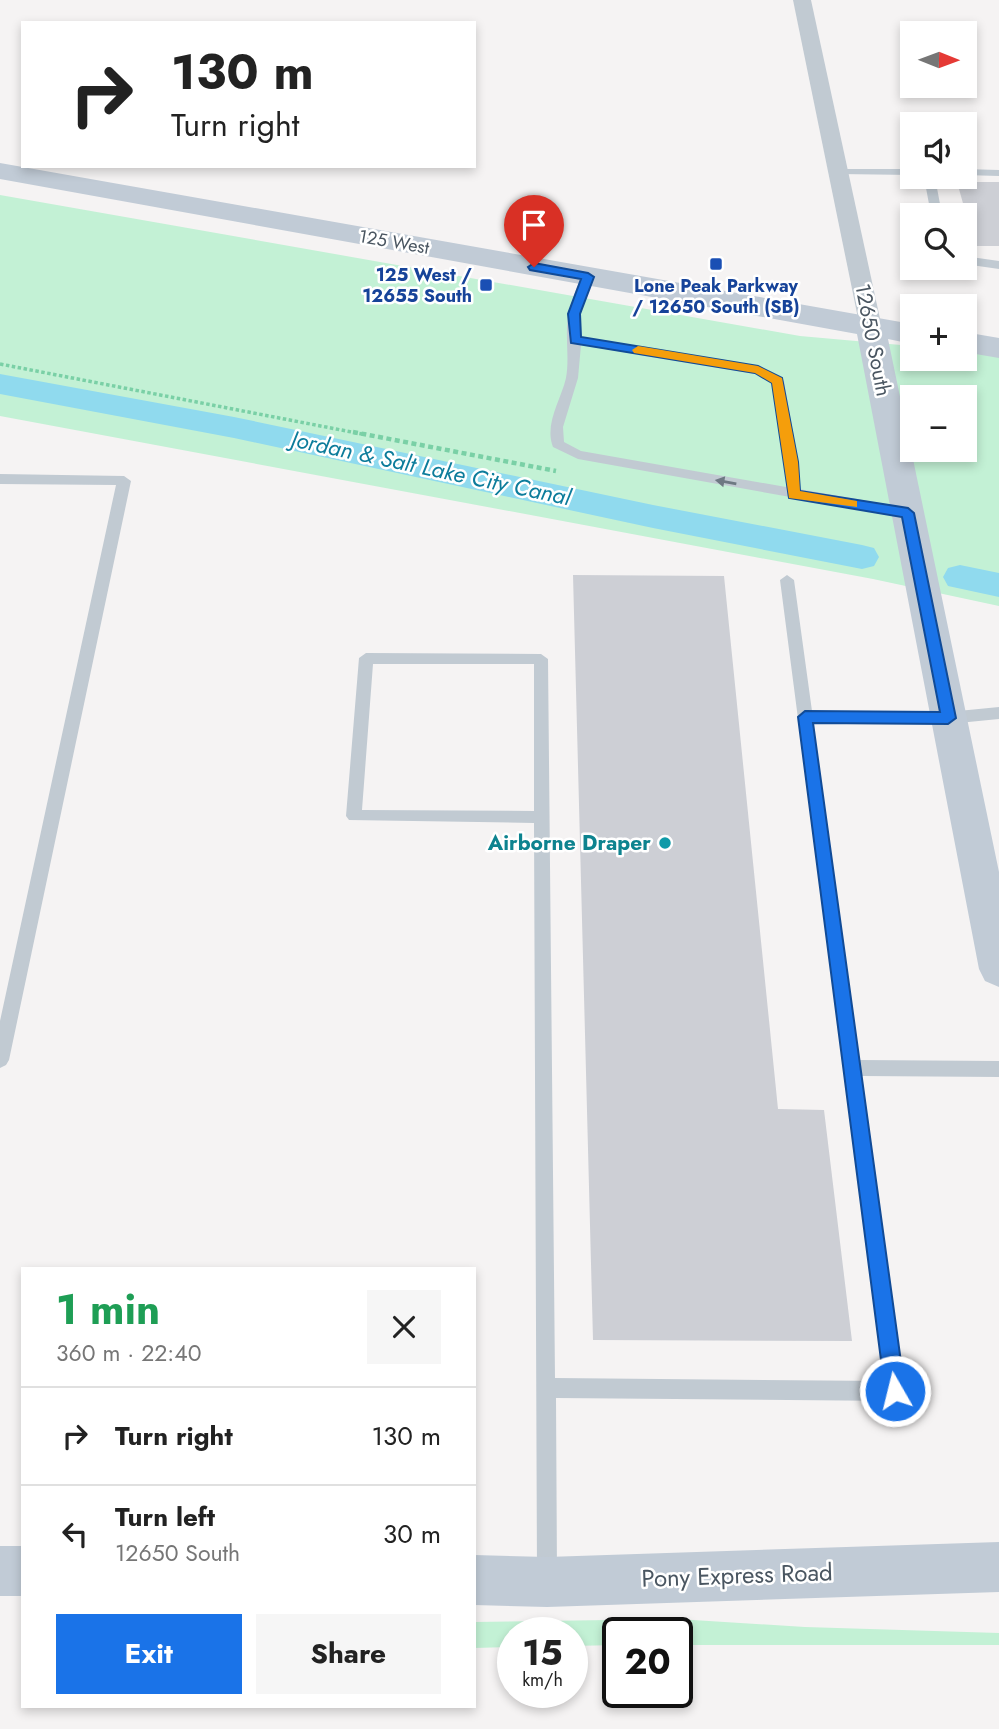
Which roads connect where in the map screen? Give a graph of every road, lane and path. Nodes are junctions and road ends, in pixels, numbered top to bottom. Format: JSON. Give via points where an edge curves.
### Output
{"nodes":[{"id":1,"x":802,"y":0,"type":"edge"},
{"id":2,"x":0,"y":171,"type":"edge"},
{"id":3,"x":839,"y":171,"type":"junction"},
{"id":4,"x":900,"y":172,"type":"edge"},
{"id":5,"x":977,"y":172,"type":"edge"},
{"id":6,"x":999,"y":173,"type":"edge"},
{"id":7,"x":977,"y":262,"type":"edge"},
{"id":8,"x":999,"y":265,"type":"edge"},
{"id":9,"x":588,"y":277,"type":"junction"},
{"id":10,"x":871,"y":328,"type":"junction"},
{"id":11,"x":900,"y":332,"type":"edge"},
{"id":12,"x":575,"y":340,"type":"junction"},
{"id":13,"x":977,"y":344,"type":"edge"},
{"id":14,"x":999,"y":348,"type":"edge"},
{"id":15,"x":0,"y":364,"type":"edge"},
{"id":16,"x":556,"y":471,"type":"dead end"},
{"id":17,"x":0,"y":479,"type":"edge"},
{"id":18,"x":793,"y":494,"type":"junction"},
{"id":19,"x":908,"y":513,"type":"junction"},
{"id":20,"x":787,"y":580,"type":"dead end"},
{"id":21,"x":999,"y":713,"type":"edge"},
{"id":22,"x":805,"y":717,"type":"junction"},
{"id":23,"x":948,"y":718,"type":"junction"},
{"id":24,"x":542,"y":817,"type":"junction"},
{"id":25,"x":999,"y":969,"type":"edge"},
{"id":26,"x":0,"y":1060,"type":"edge"},
{"id":27,"x":851,"y":1069,"type":"junction"},
{"id":28,"x":999,"y":1069,"type":"edge"},
{"id":29,"x":547,"y":1388,"type":"junction"},
{"id":30,"x":999,"y":1567,"type":"edge"},
{"id":31,"x":0,"y":1571,"type":"edge"},
{"id":32,"x":21,"y":1571,"type":"edge"},
{"id":33,"x":476,"y":1580,"type":"edge"},
{"id":34,"x":547,"y":1582,"type":"junction"}],
"edges":[{"from":1,"to":3,"type":"street","name":"12650 South"},
{"from":2,"to":9,"type":"street","name":"125 West"},
{"from":3,"to":4,"type":"lane"},
{"from":3,"to":10,"type":"street","name":"12650 South"},
{"from":5,"to":6,"type":"lane"},
{"from":7,"to":8,"type":"lane"},
{"from":9,"to":10,"type":"street","name":"125 West"},
{"from":9,"to":12,"type":"lane","via":[[574,314]]},
{"from":10,"to":11,"type":"street","name":"125 West"},
{"from":10,"to":19,"type":"street","name":"12650 South"},
{"from":12,"to":18,"type":"lane","via":[[758,370],[778,381]]},
{"from":18,"to":12,"type":"lane","one_way":true,"via":[[578,455],[558,444],[557,427],[572,378]]},
{"from":13,"to":14,"type":"street"},
{"from":15,"to":16,"type":"path"},
{"from":17,"to":26,"type":"lane","via":[[124,481]]},
{"from":18,"to":19,"type":"lane"},
{"from":19,"to":23,"type":"street","name":"12650 South"},
{"from":20,"to":22,"type":"lane"},
{"from":21,"to":23,"type":"lane"},
{"from":22,"to":23,"type":"lane"},
{"from":22,"to":27,"type":"lane"},
{"from":23,"to":25,"type":"street","name":"12650 South"},
{"from":24,"to":24,"type":"lane","via":[[541,659],[366,657],[354,816]]},
{"from":24,"to":29,"type":"lane"},
{"from":27,"to":28,"type":"lane"},
{"from":27,"to":29,"type":"lane","via":[[895,1391]]},
{"from":29,"to":34,"type":"lane"},
{"from":30,"to":34,"type":"street","name":"Pony Express Road"},
{"from":31,"to":32,"type":"street"},
{"from":33,"to":34,"type":"street","name":"Pony Express Road"}]}
